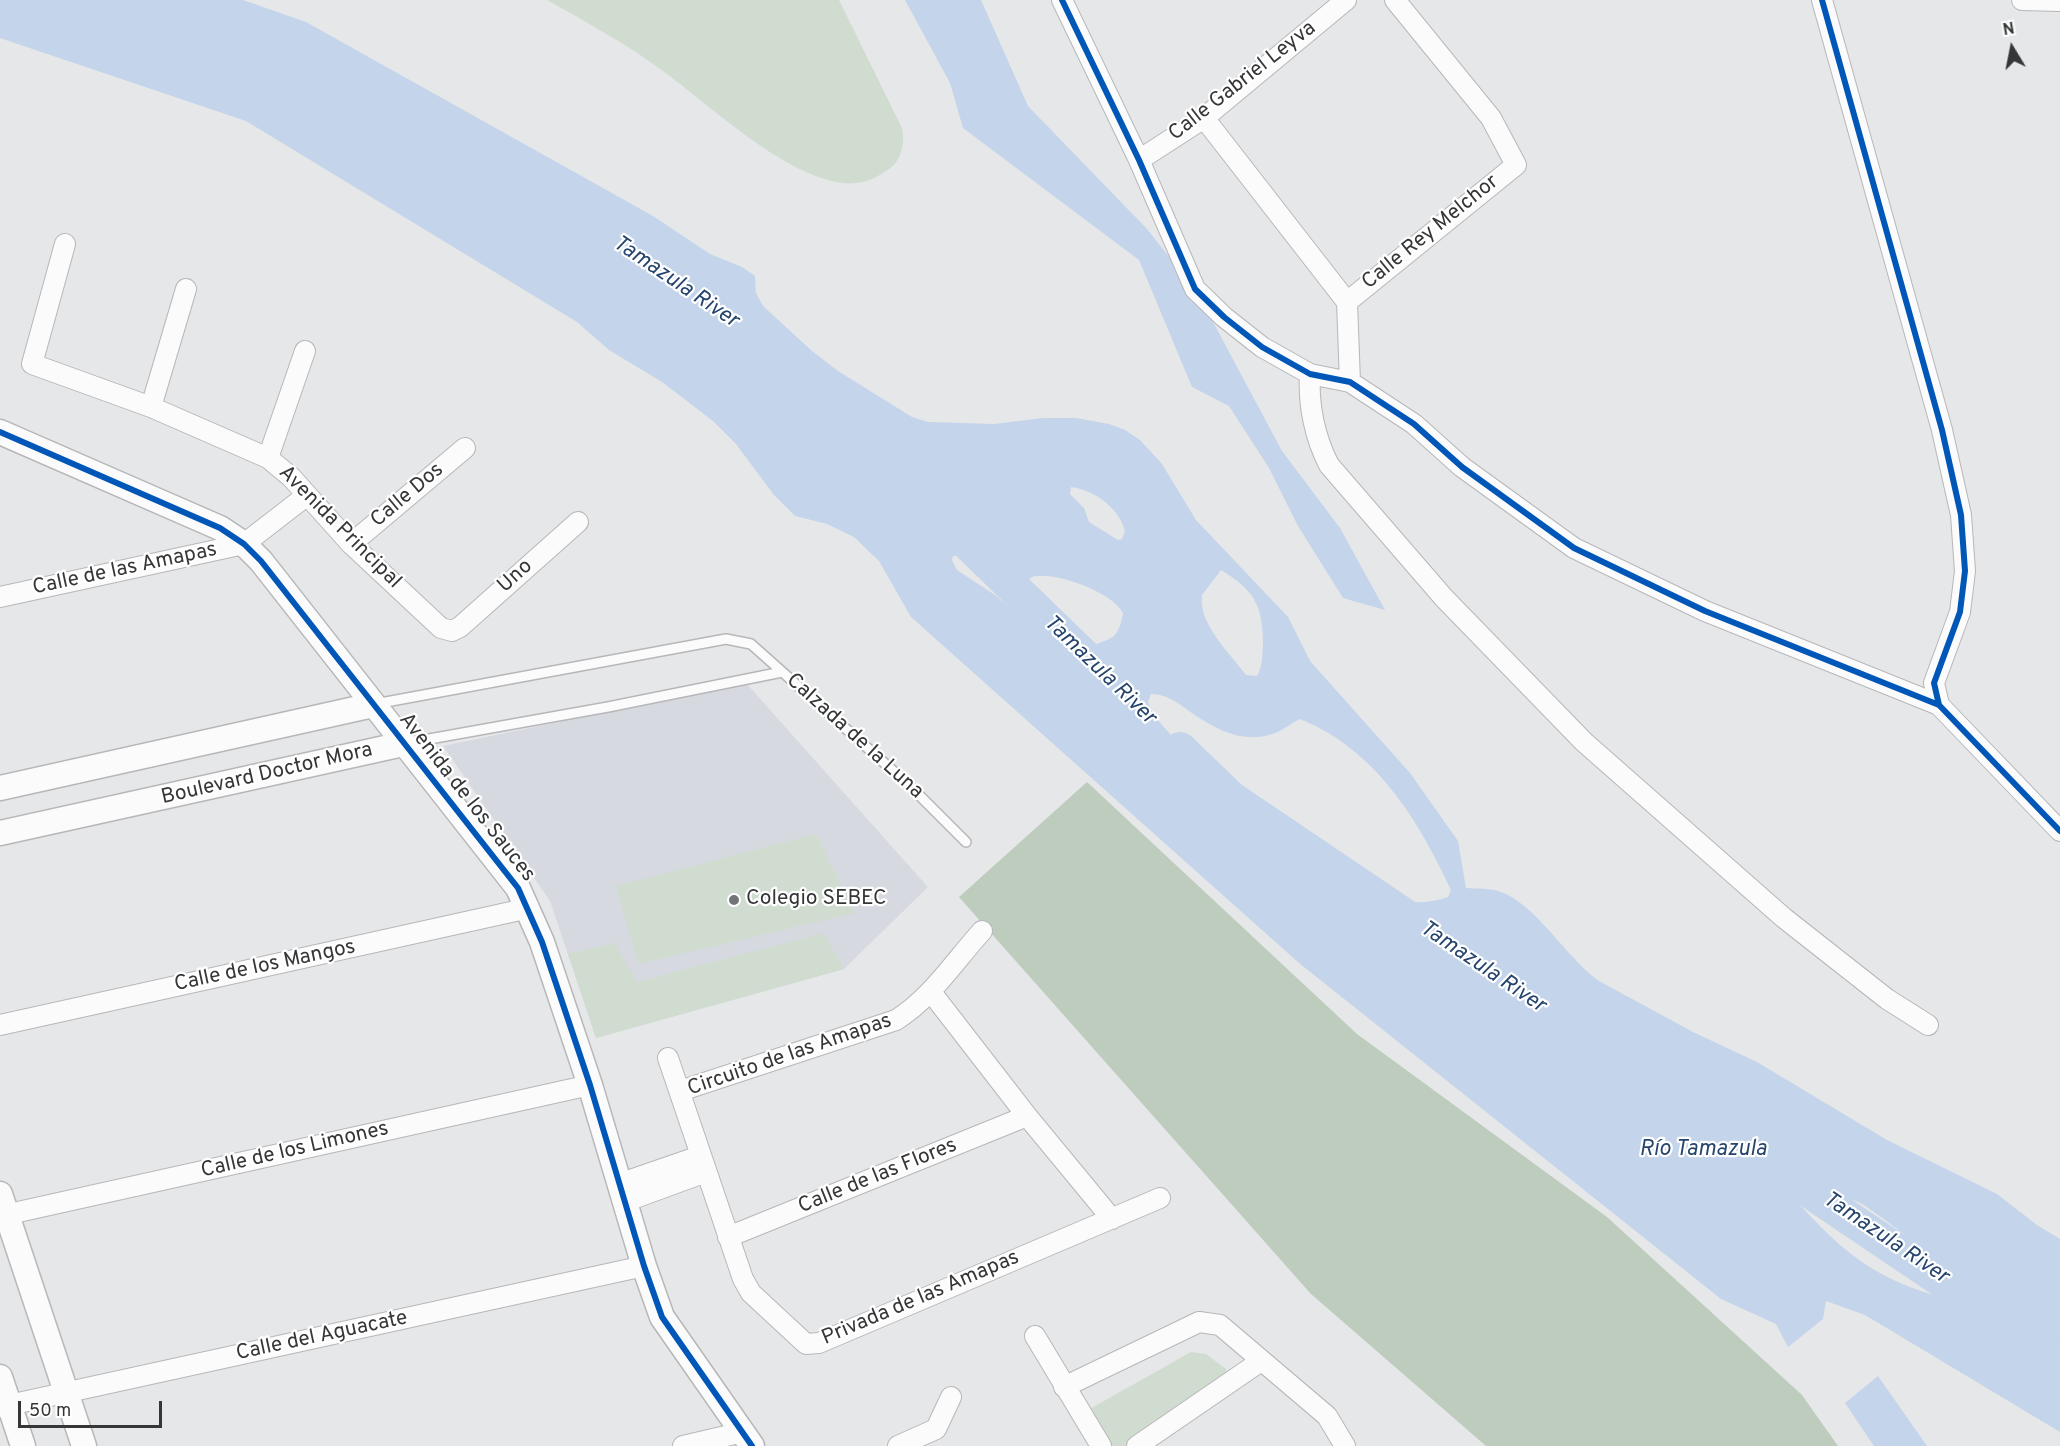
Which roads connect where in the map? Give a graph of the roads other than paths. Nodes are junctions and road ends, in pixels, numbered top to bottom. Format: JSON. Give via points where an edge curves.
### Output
{"nodes":[{"id":1,"x":1062,"y":0,"type":"edge"},
{"id":2,"x":1346,"y":0,"type":"edge"},
{"id":3,"x":1395,"y":0,"type":"edge"},
{"id":4,"x":1822,"y":0,"type":"edge"},
{"id":5,"x":2022,"y":0,"type":"edge"},
{"id":6,"x":2060,"y":1,"type":"edge"},
{"id":7,"x":1204,"y":118,"type":"junction"},
{"id":8,"x":1139,"y":160,"type":"junction"},
{"id":9,"x":65,"y":244,"type":"dead end"},
{"id":10,"x":186,"y":289,"type":"dead end"},
{"id":11,"x":1347,"y":303,"type":"junction"},
{"id":12,"x":305,"y":351,"type":"dead end"},
{"id":13,"x":1310,"y":374,"type":"junction"},
{"id":14,"x":1350,"y":382,"type":"junction"},
{"id":15,"x":151,"y":407,"type":"junction"},
{"id":16,"x":0,"y":432,"type":"edge"},
{"id":17,"x":465,"y":448,"type":"dead end"},
{"id":18,"x":268,"y":458,"type":"junction"},
{"id":19,"x":306,"y":496,"type":"junction"},
{"id":20,"x":578,"y":522,"type":"dead end"},
{"id":21,"x":244,"y":544,"type":"junction"},
{"id":22,"x":351,"y":544,"type":"junction"},
{"id":23,"x":0,"y":597,"type":"edge"},
{"id":24,"x":452,"y":631,"type":"joint"},
{"id":25,"x":782,"y":672,"type":"junction"},
{"id":26,"x":373,"y":705,"type":"junction"},
{"id":27,"x":1939,"y":705,"type":"junction"},
{"id":28,"x":404,"y":744,"type":"junction"},
{"id":29,"x":0,"y":788,"type":"edge"},
{"id":30,"x":2060,"y":831,"type":"edge"},
{"id":31,"x":0,"y":833,"type":"edge"},
{"id":32,"x":966,"y":842,"type":"dead end"},
{"id":33,"x":529,"y":909,"type":"junction"},
{"id":34,"x":981,"y":931,"type":"dead end"},
{"id":35,"x":931,"y":992,"type":"junction"},
{"id":36,"x":0,"y":1025,"type":"edge"},
{"id":37,"x":1928,"y":1025,"type":"dead end"},
{"id":38,"x":668,"y":1058,"type":"dead end"},
{"id":39,"x":590,"y":1085,"type":"junction"},
{"id":40,"x":680,"y":1091,"type":"junction"},
{"id":41,"x":1027,"y":1116,"type":"junction"},
{"id":42,"x":703,"y":1164,"type":"junction"},
{"id":43,"x":621,"y":1193,"type":"junction"},
{"id":44,"x":1160,"y":1198,"type":"dead end"},
{"id":45,"x":2,"y":1208,"type":"edge"},
{"id":46,"x":1112,"y":1219,"type":"junction"},
{"id":47,"x":728,"y":1237,"type":"junction"},
{"id":48,"x":644,"y":1266,"type":"junction"},
{"id":49,"x":1035,"y":1336,"type":"dead end"},
{"id":50,"x":1261,"y":1361,"type":"junction"},
{"id":51,"x":0,"y":1377,"type":"edge"},
{"id":52,"x":1064,"y":1387,"type":"junction"},
{"id":53,"x":67,"y":1393,"type":"junction"},
{"id":54,"x":951,"y":1397,"type":"dead end"},
{"id":55,"x":5,"y":1406,"type":"edge"},
{"id":56,"x":940,"y":1438,"type":"edge"},
{"id":57,"x":748,"y":1439,"type":"edge"},
{"id":58,"x":23,"y":1446,"type":"edge"},
{"id":59,"x":84,"y":1446,"type":"edge"},
{"id":60,"x":683,"y":1446,"type":"edge"},
{"id":61,"x":898,"y":1446,"type":"edge"},
{"id":62,"x":1101,"y":1446,"type":"edge"},
{"id":63,"x":1137,"y":1446,"type":"edge"},
{"id":64,"x":1345,"y":1446,"type":"edge"}],
"edges":[{"from":1,"to":8,"type":"street"},
{"from":2,"to":7,"type":"street","name":"Calle Gabriel Leyva"},
{"from":3,"to":11,"type":"street","name":"Calle Rey Melchor","via":[[1491,118],[1516,165]]},
{"from":4,"to":27,"type":"street","via":[[1942,430],[1961,515],[1965,571],[1960,612],[1934,683]]},
{"from":5,"to":6,"type":"street"},
{"from":7,"to":8,"type":"street","name":"Calle Gabriel Leyva"},
{"from":7,"to":11,"type":"street"},
{"from":8,"to":13,"type":"street","via":[[1195,290],[1262,347]]},
{"from":9,"to":15,"type":"street","name":"Avenida Principal","via":[[32,364]]},
{"from":10,"to":15,"type":"street"},
{"from":11,"to":14,"type":"street"},
{"from":12,"to":18,"type":"street"},
{"from":13,"to":14,"type":"street"},
{"from":13,"to":37,"type":"street","via":[[1309,393],[1320,448],[1329,465],[1444,598],[1584,742],[1784,918],[1887,999]]},
{"from":14,"to":27,"type":"street","via":[[1414,424],[1462,467],[1574,548],[1737,625]]},
{"from":15,"to":18,"type":"street","name":"Avenida Principal"},
{"from":16,"to":21,"type":"street","name":"Avenida de los Sauces","via":[[197,517]]},
{"from":17,"to":22,"type":"street","name":"Calle Dos"},
{"from":18,"to":19,"type":"street","name":"Avenida Principal"},
{"from":19,"to":21,"type":"street","name":"Calle de las Amapas"},
{"from":19,"to":22,"type":"street","name":"Avenida Principal"},
{"from":20,"to":24,"type":"street","name":"Uno"},
{"from":21,"to":23,"type":"street","name":"Calle de las Amapas"},
{"from":21,"to":26,"type":"street","name":"Avenida de los Sauces"},
{"from":22,"to":24,"type":"street","name":"Avenida Principal","via":[[441,628]]},
{"from":25,"to":26,"type":"lane","name":"Calzada de la Luna","via":[[751,644],[726,639]]},
{"from":25,"to":28,"type":"lane","name":"Boulevard Doctor Mora"},
{"from":25,"to":32,"type":"lane","name":"Calzada de la Luna","via":[[909,785]]},
{"from":26,"to":28,"type":"street","name":"Avenida de los Sauces"},
{"from":26,"to":29,"type":"street"},
{"from":27,"to":30,"type":"street"},
{"from":28,"to":31,"type":"street","name":"Boulevard Doctor Mora"},
{"from":28,"to":33,"type":"street","name":"Avenida de los Sauces","via":[[513,882]]},
{"from":33,"to":36,"type":"street","name":"Calle de los Mangos"},
{"from":33,"to":39,"type":"street","name":"Avenida de los Sauces"},
{"from":34,"to":35,"type":"street","name":"Circuito de las Amapas"},
{"from":35,"to":40,"type":"street","name":"Circuito de las Amapas","via":[[916,1008],[880,1027]]},
{"from":35,"to":41,"type":"street"},
{"from":38,"to":40,"type":"street"},
{"from":39,"to":43,"type":"street","name":"Avenida de los Sauces"},
{"from":39,"to":45,"type":"street","name":"Calle de los Limones"},
{"from":40,"to":42,"type":"street","name":"Circuito de las Amapas"},
{"from":41,"to":46,"type":"street"},
{"from":41,"to":47,"type":"street","name":"Calle de las Flores"},
{"from":42,"to":43,"type":"street"},
{"from":42,"to":47,"type":"street","name":"Circuito de las Amapas"},
{"from":43,"to":48,"type":"street","name":"Avenida de los Sauces"},
{"from":44,"to":46,"type":"street","name":"Privada de las Amapas"},
{"from":45,"to":53,"type":"street"},
{"from":46,"to":47,"type":"street","name":"Privada de las Amapas","via":[[819,1342],[806,1344],[751,1293]]},
{"from":48,"to":53,"type":"street","name":"Calle del Aguacate"},
{"from":48,"to":57,"type":"street","name":"Avenida de los Sauces","via":[[662,1317]]},
{"from":49,"to":52,"type":"street"},
{"from":50,"to":52,"type":"street","via":[[1220,1324],[1199,1322]]},
{"from":50,"to":63,"type":"street"},
{"from":50,"to":64,"type":"street","via":[[1327,1416]]},
{"from":51,"to":55,"type":"street"},
{"from":52,"to":62,"type":"street"},
{"from":53,"to":55,"type":"street","name":"Calle del Aguacate"},
{"from":53,"to":59,"type":"street"},
{"from":54,"to":56,"type":"street"},
{"from":55,"to":58,"type":"street"},
{"from":56,"to":61,"type":"street"},
{"from":57,"to":60,"type":"street"}]}
